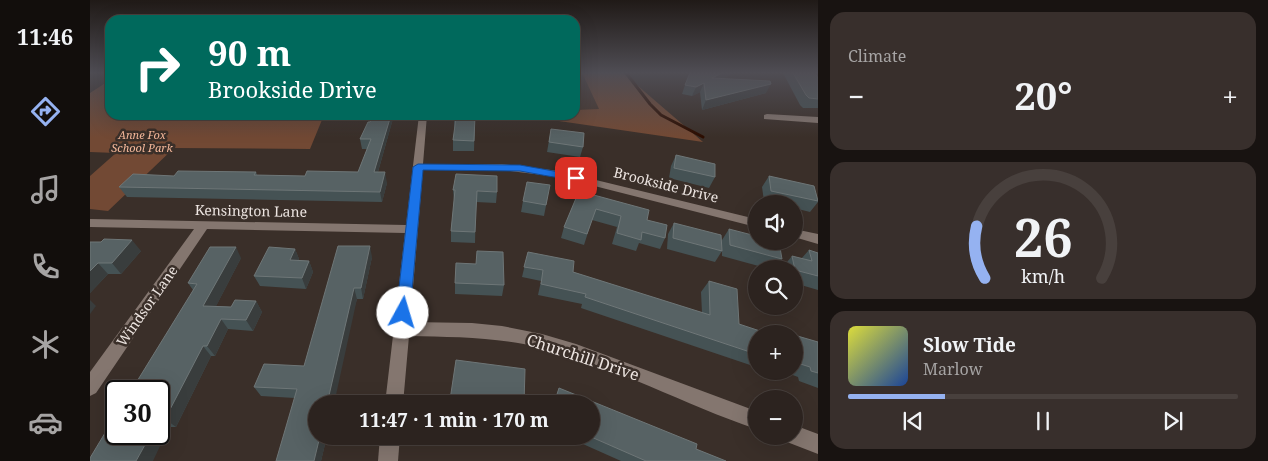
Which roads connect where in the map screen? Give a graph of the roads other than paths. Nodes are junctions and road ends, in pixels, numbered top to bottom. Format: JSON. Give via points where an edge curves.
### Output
{"nodes":[{"id":1,"x":767,"y":117,"type":"dead end"},
{"id":2,"x":423,"y":120,"type":"edge"},
{"id":3,"x":818,"y":120,"type":"edge"},
{"id":4,"x":418,"y":167,"type":"junction"},
{"id":5,"x":748,"y":221,"type":"edge"},
{"id":6,"x":90,"y":223,"type":"edge"},
{"id":7,"x":203,"y":226,"type":"junction"},
{"id":8,"x":412,"y":229,"type":"junction"},
{"id":9,"x":803,"y":235,"type":"edge"},
{"id":10,"x":818,"y":239,"type":"edge"},
{"id":11,"x":402,"y":330,"type":"junction"},
{"id":12,"x":90,"y":387,"type":"edge"},
{"id":13,"x":395,"y":395,"type":"edge"},
{"id":14,"x":748,"y":417,"type":"edge"},
{"id":15,"x":803,"y":438,"type":"edge"},
{"id":16,"x":818,"y":444,"type":"edge"},
{"id":17,"x":389,"y":445,"type":"edge"},
{"id":18,"x":388,"y":461,"type":"edge"}],
"edges":[{"from":1,"to":3,"type":"street"},
{"from":2,"to":4,"type":"street"},
{"from":4,"to":5,"type":"street","name":"Brookside Drive","via":[[540,171]]},
{"from":4,"to":8,"type":"street"},
{"from":6,"to":7,"type":"street","name":"Kensington Lane"},
{"from":7,"to":8,"type":"street","name":"Kensington Lane"},
{"from":7,"to":12,"type":"street","name":"Windsor Lane"},
{"from":8,"to":11,"type":"street"},
{"from":9,"to":10,"type":"street"},
{"from":11,"to":13,"type":"street"},
{"from":11,"to":14,"type":"street","name":"Churchill Drive","via":[[472,330],[542,341]]},
{"from":15,"to":16,"type":"street"},
{"from":17,"to":18,"type":"street"}]}
